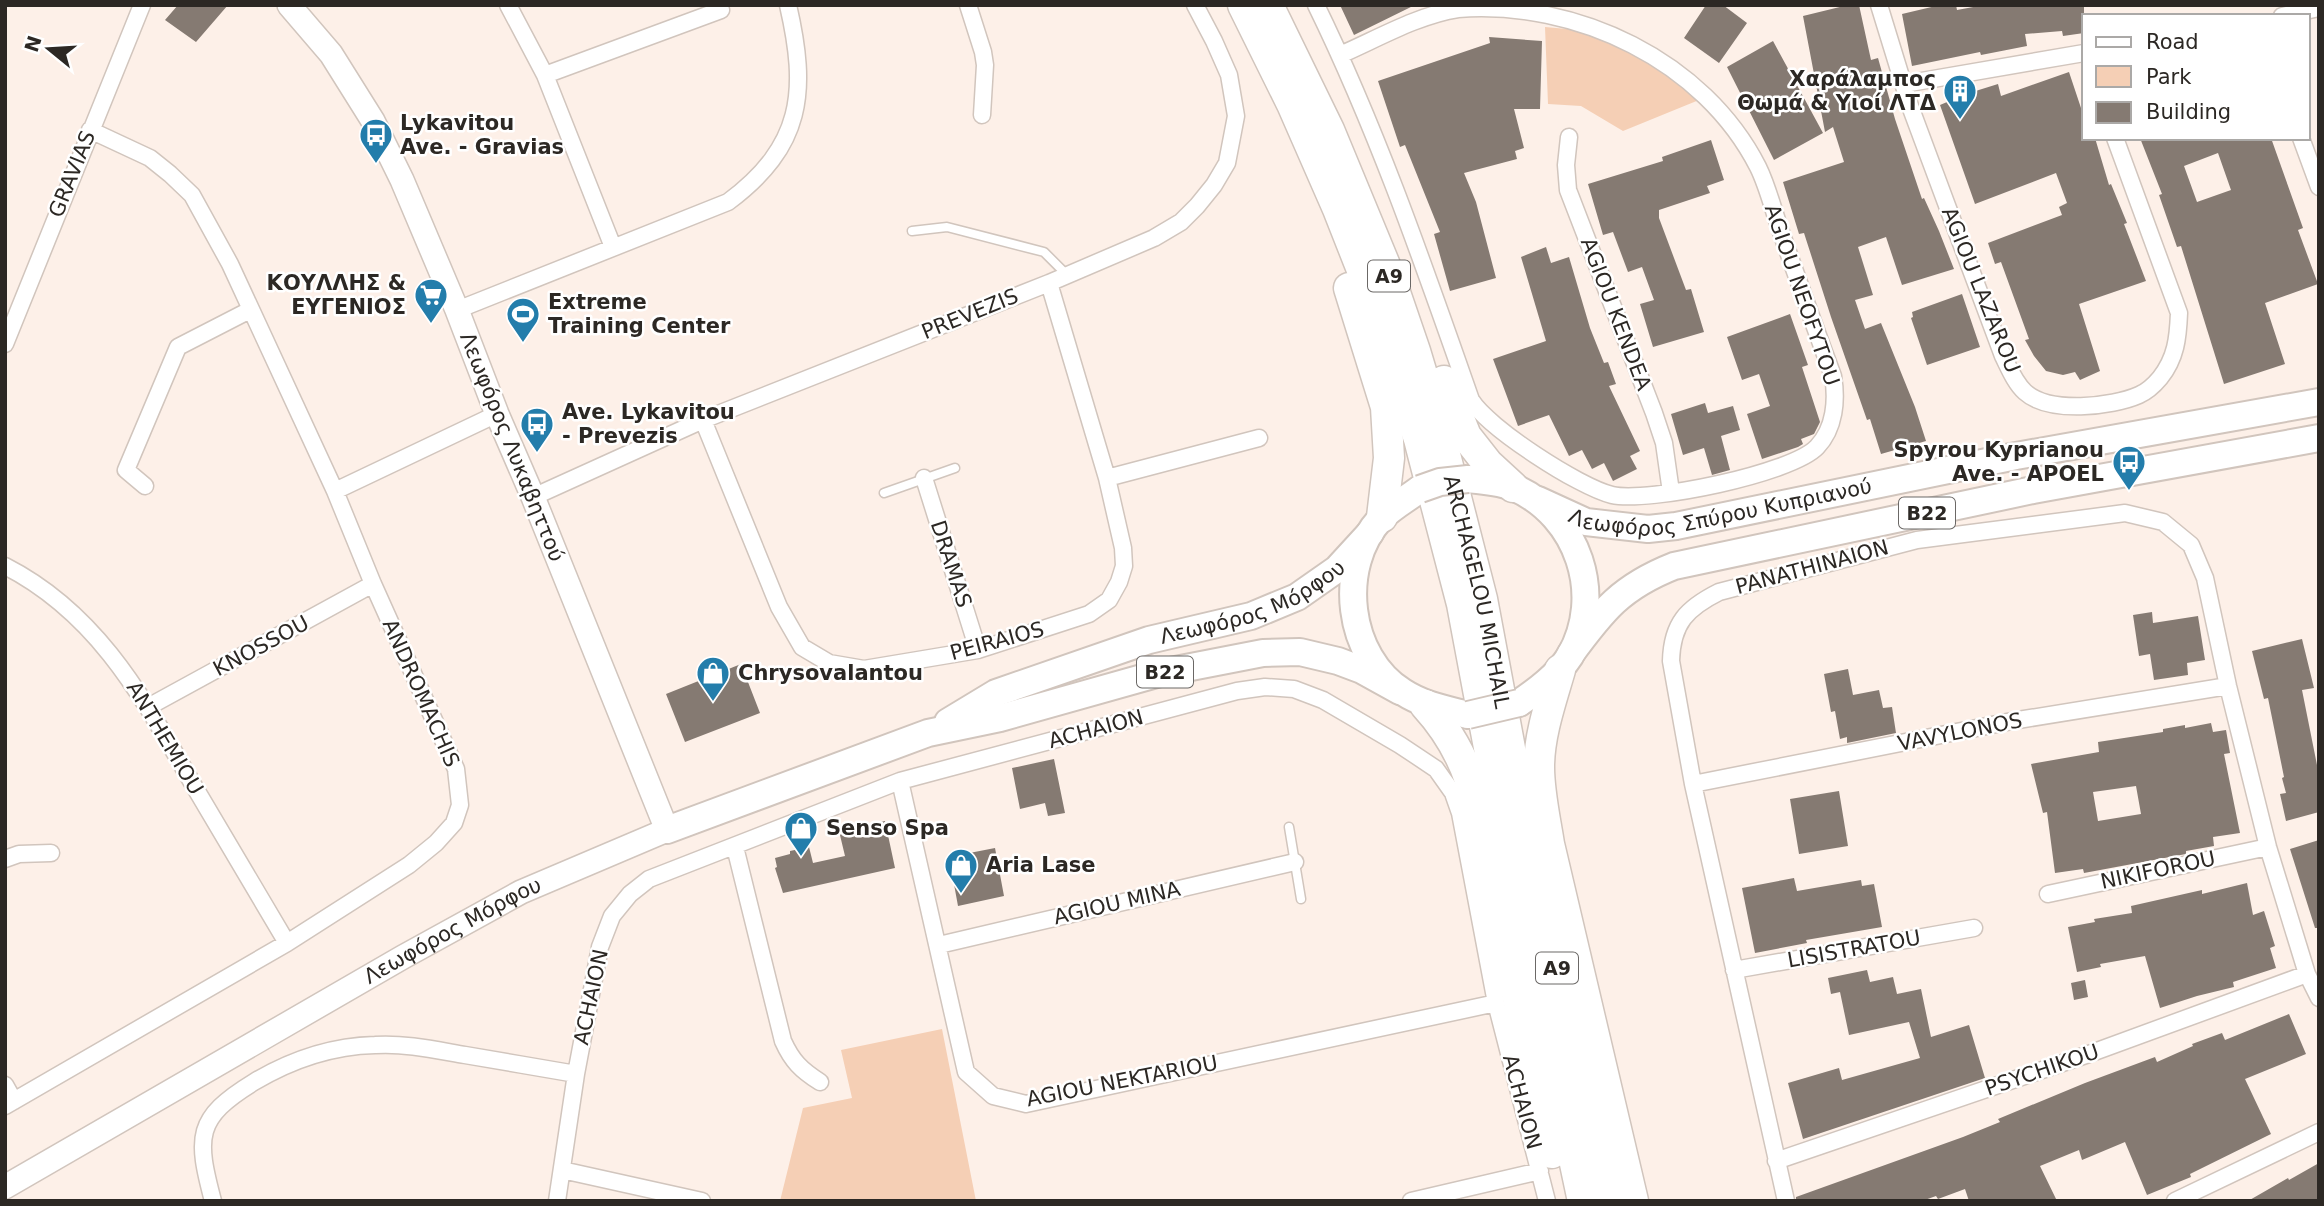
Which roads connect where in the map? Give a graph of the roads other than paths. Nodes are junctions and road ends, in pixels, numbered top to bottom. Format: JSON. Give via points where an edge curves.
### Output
{"nodes":[{"id":1,"x":142,"y":5,"type":"edge"},
{"id":2,"x":289,"y":5,"type":"edge"},
{"id":3,"x":508,"y":5,"type":"edge"},
{"id":4,"x":788,"y":5,"type":"edge"},
{"id":5,"x":968,"y":5,"type":"edge"},
{"id":6,"x":1195,"y":5,"type":"edge"},
{"id":7,"x":1220,"y":5,"type":"edge"},
{"id":8,"x":1243,"y":5,"type":"edge"},
{"id":9,"x":1268,"y":5,"type":"edge"},
{"id":10,"x":1290,"y":5,"type":"edge"},
{"id":11,"x":1316,"y":5,"type":"edge"},
{"id":12,"x":1879,"y":5,"type":"edge"},
{"id":13,"x":2319,"y":8,"type":"edge"},
{"id":14,"x":721,"y":9,"type":"dead end"},
{"id":15,"x":2291,"y":14,"type":"edge"},
{"id":16,"x":2082,"y":54,"type":"edge"},
{"id":17,"x":1340,"y":55,"type":"junction"},
{"id":18,"x":545,"y":75,"type":"junction"},
{"id":19,"x":1904,"y":84,"type":"junction"},
{"id":20,"x":982,"y":115,"type":"dead end"},
{"id":21,"x":90,"y":130,"type":"junction"},
{"id":22,"x":1569,"y":138,"type":"dead end"},
{"id":23,"x":2116,"y":140,"type":"edge"},
{"id":24,"x":2302,"y":140,"type":"edge"},
{"id":25,"x":2319,"y":187,"type":"edge"},
{"id":26,"x":912,"y":231,"type":"dead end"},
{"id":27,"x":613,"y":247,"type":"junction"},
{"id":28,"x":1067,"y":275,"type":"junction"},
{"id":29,"x":1049,"y":283,"type":"junction"},
{"id":30,"x":250,"y":310,"type":"junction"},
{"id":31,"x":457,"y":310,"type":"junction"},
{"id":32,"x":5,"y":344,"type":"edge"},
{"id":33,"x":2319,"y":402,"type":"edge"},
{"id":34,"x":497,"y":414,"type":"junction"},
{"id":35,"x":703,"y":420,"type":"junction"},
{"id":36,"x":1259,"y":438,"type":"dead end"},
{"id":37,"x":2314,"y":441,"type":"edge"},
{"id":38,"x":955,"y":468,"type":"dead end"},
{"id":39,"x":924,"y":478,"type":"junction"},
{"id":40,"x":1107,"y":478,"type":"junction"},
{"id":41,"x":145,"y":486,"type":"dead end"},
{"id":42,"x":335,"y":491,"type":"junction"},
{"id":43,"x":1671,"y":492,"type":"junction"},
{"id":44,"x":884,"y":493,"type":"dead end"},
{"id":45,"x":1525,"y":494,"type":"junction"},
{"id":46,"x":533,"y":497,"type":"junction"},
{"id":47,"x":1376,"y":525,"type":"junction"},
{"id":48,"x":5,"y":566,"type":"edge"},
{"id":49,"x":373,"y":584,"type":"junction"},
{"id":50,"x":978,"y":650,"type":"junction"},
{"id":51,"x":1565,"y":662,"type":"junction"},
{"id":52,"x":2228,"y":686,"type":"junction"},
{"id":53,"x":1413,"y":698,"type":"junction"},
{"id":54,"x":148,"y":707,"type":"junction"},
{"id":55,"x":928,"y":733,"type":"junction"},
{"id":56,"x":900,"y":781,"type":"junction"},
{"id":57,"x":1693,"y":785,"type":"junction"},
{"id":58,"x":1289,"y":827,"type":"dead end"},
{"id":59,"x":667,"y":830,"type":"junction"},
{"id":60,"x":735,"y":847,"type":"junction"},
{"id":61,"x":2268,"y":847,"type":"junction"},
{"id":62,"x":51,"y":853,"type":"dead end"},
{"id":63,"x":5,"y":859,"type":"edge"},
{"id":64,"x":1295,"y":862,"type":"junction"},
{"id":65,"x":2048,"y":894,"type":"dead end"},
{"id":66,"x":1301,"y":899,"type":"dead end"},
{"id":67,"x":1974,"y":928,"type":"dead end"},
{"id":68,"x":287,"y":943,"type":"junction"},
{"id":69,"x":939,"y":945,"type":"junction"},
{"id":70,"x":1734,"y":970,"type":"junction"},
{"id":71,"x":2307,"y":974,"type":"junction"},
{"id":72,"x":2319,"y":998,"type":"edge"},
{"id":73,"x":1496,"y":1003,"type":"junction"},
{"id":74,"x":576,"y":1074,"type":"junction"},
{"id":75,"x":820,"y":1082,"type":"dead end"},
{"id":76,"x":5,"y":1085,"type":"edge"},
{"id":77,"x":10,"y":1103,"type":"edge"},
{"id":78,"x":2319,"y":1132,"type":"edge"},
{"id":79,"x":1776,"y":1161,"type":"junction"},
{"id":80,"x":562,"y":1170,"type":"junction"},
{"id":81,"x":1540,"y":1171,"type":"junction"},
{"id":82,"x":5,"y":1187,"type":"edge"},
{"id":83,"x":213,"y":1201,"type":"edge"},
{"id":84,"x":556,"y":1201,"type":"edge"},
{"id":85,"x":702,"y":1201,"type":"edge"},
{"id":86,"x":1410,"y":1201,"type":"edge"},
{"id":87,"x":1547,"y":1201,"type":"edge"},
{"id":88,"x":1563,"y":1201,"type":"edge"},
{"id":89,"x":1583,"y":1201,"type":"edge"},
{"id":90,"x":1610,"y":1201,"type":"edge"},
{"id":91,"x":1633,"y":1201,"type":"edge"},
{"id":92,"x":1786,"y":1201,"type":"edge"},
{"id":93,"x":2175,"y":1201,"type":"edge"}],
"edges":[{"from":1,"to":21,"type":"street","name":"GRAVIAS"},
{"from":2,"to":31,"type":"main road","name":"Λεωφόρος Λυκαβηττού","via":[[331,54],[373,121]]},
{"from":3,"to":18,"type":"street"},
{"from":4,"to":27,"type":"street","via":[[800,81],[795,111],[770,164],[728,202]]},
{"from":5,"to":20,"type":"street","via":[[985,65]]},
{"from":6,"to":28,"type":"street","name":"PREVEZIS","via":[[1229,75],[1234,96],[1236,116],[1227,163],[1198,206],[1181,222]]},
{"from":7,"to":47,"type":"highway","via":[[1277,110],[1349,287],[1386,407],[1389,458]]},
{"from":8,"to":89,"type":"highway","name":"ARCHAGELOU MICHAIL","number":"A9","via":[[1343,222],[1419,439],[1462,604]]},
{"from":9,"to":90,"type":"highway","name":"ARCHAGELOU MICHAIL","number":"A9","via":[[1329,130],[1388,275],[1439,430],[1482,599],[1529,850]]},
{"from":10,"to":45,"type":"highway","via":[[1361,157],[1461,428],[1488,464]]},
{"from":11,"to":17,"type":"street","name":"AGIOU NEOFYTOU"},
{"from":12,"to":19,"type":"street","name":"AGIOU LAZAROU"},
{"from":13,"to":15,"type":"street"},
{"from":14,"to":18,"type":"street"},
{"from":16,"to":19,"type":"street"},
{"from":17,"to":43,"type":"street","name":"AGIOU NEOFYTOU","via":[[1476,408],[1530,450],[1596,490],[1628,497]]},
{"from":17,"to":43,"type":"street","name":"AGIOU NEOFYTOU","via":[[1458,9],[1541,10],[1629,39],[1664,59],[1716,105],[1758,167],[1832,376],[1835,404],[1819,445],[1799,460],[1759,475]]},
{"from":18,"to":27,"type":"street"},
{"from":19,"to":23,"type":"street","name":"AGIOU LAZAROU","via":[[2003,356],[2025,392],[2053,405],[2083,406],[2141,394],[2172,359],[2178,338],[2179,313]]},
{"from":21,"to":30,"type":"street","name":"ANDROMACHIS","via":[[150,158],[192,195]]},
{"from":21,"to":32,"type":"street","name":"GRAVIAS"},
{"from":22,"to":43,"type":"street","name":"AGIOU KENDEA","via":[[1569,190],[1654,412]]},
{"from":24,"to":25,"type":"street"},
{"from":26,"to":28,"type":"lane","via":[[947,227],[1044,252]]},
{"from":27,"to":31,"type":"street"},
{"from":28,"to":29,"type":"street","name":"PREVEZIS"},
{"from":29,"to":35,"type":"street","name":"PREVEZIS"},
{"from":29,"to":40,"type":"street","name":"PEIRAIOS"},
{"from":30,"to":41,"type":"street","via":[[178,347],[126,470]]},
{"from":30,"to":42,"type":"street","name":"ANDROMACHIS"},
{"from":31,"to":34,"type":"main road","name":"Λεωφόρος Λυκαβηττού"},
{"from":33,"to":45,"type":"main road","name":"Λεωφόρος Σπύρου Κυπριανού","number":"B22","via":[[2016,456],[1676,526],[1624,528],[1586,522]]},
{"from":34,"to":42,"type":"street"},
{"from":34,"to":46,"type":"main road","name":"Λεωφόρος Λυκαβηττού"},
{"from":35,"to":46,"type":"street","name":"PREVEZIS"},
{"from":35,"to":50,"type":"street","name":"PEIRAIOS","via":[[779,607],[802,647],[829,663],[864,669]]},
{"from":36,"to":40,"type":"street"},
{"from":37,"to":51,"type":"main road","name":"Λεωφόρος Σπύρου Κυπριανού","number":"B22","via":[[2033,491],[1674,566],[1630,587],[1606,608]]},
{"from":38,"to":39,"type":"lane"},
{"from":39,"to":44,"type":"lane"},
{"from":39,"to":50,"type":"street","name":"DRAMAS"},
{"from":40,"to":50,"type":"street","name":"PEIRAIOS","via":[[1125,566],[1109,600],[1089,614]]},
{"from":42,"to":49,"type":"street","name":"ANDROMACHIS"},
{"from":45,"to":47,"type":"main road","number":"B22","bridge":true,"via":[[1468,479],[1440,482],[1420,489]]},
{"from":45,"to":51,"type":"main road","number":"B22","via":[[1559,520],[1584,571],[1582,628]]},
{"from":46,"to":59,"type":"main road","name":"Λεωφόρος Λυκαβηττού"},
{"from":47,"to":53,"type":"main road","via":[[1356,566],[1352,601],[1359,635],[1375,666]]},
{"from":47,"to":55,"type":"main road","name":"Λεωφόρος Μόρφου","number":"B22","via":[[1338,569],[1297,597],[1251,616],[1149,640],[996,693]]},
{"from":48,"to":54,"type":"street","name":"ANTHEMIOU","via":[[48,594],[95,634]]},
{"from":49,"to":54,"type":"street","name":"KNOSSOU"},
{"from":49,"to":68,"type":"street","name":"ANDROMACHIS","via":[[456,769],[460,805],[454,823],[409,865]]},
{"from":51,"to":53,"type":"main road","number":"B22","bridge":true,"via":[[1545,685],[1519,703],[1468,715]]},
{"from":51,"to":91,"type":"highway","via":[[1547,717],[1539,765],[1542,800]]},
{"from":52,"to":57,"type":"street","name":"VAVYLONOS","via":[[2012,722]]},
{"from":52,"to":57,"type":"street","name":"PANATHINAION","via":[[2205,578],[2191,545],[2163,522],[2125,513],[1917,540],[1719,592],[1695,604],[1671,642]]},
{"from":52,"to":61,"type":"street","name":"PANATHINAION"},
{"from":53,"to":55,"type":"main road","name":"Λεωφόρος Μόρφου","number":"B22","via":[[1338,661],[1300,652],[1263,653],[1160,673],[1000,718]]},
{"from":53,"to":88,"type":"highway","via":[[1437,718],[1461,754],[1470,780]]},
{"from":54,"to":68,"type":"street","name":"ANTHEMIOU"},
{"from":55,"to":59,"type":"main road","name":"Λεωφόρος Μόρφου","number":"B22"},
{"from":56,"to":60,"type":"street","name":"ACHAION"},
{"from":56,"to":69,"type":"street","name":"AGIOU NEKTARIOU"},
{"from":56,"to":73,"type":"street","name":"ACHAION","via":[[1237,691],[1294,689],[1324,700],[1436,769],[1453,793]]},
{"from":57,"to":70,"type":"street","name":"PANATHINAION"},
{"from":58,"to":64,"type":"lane"},
{"from":59,"to":82,"type":"main road","name":"Λεωφόρος Μόρφου","via":[[521,892]]},
{"from":60,"to":74,"type":"street","name":"ACHAION","via":[[649,879],[612,916],[600,947]]},
{"from":60,"to":75,"type":"street","via":[[783,1041],[791,1059]]},
{"from":61,"to":65,"type":"street","name":"NIKIFOROU"},
{"from":61,"to":71,"type":"street","name":"PANATHINAION"},
{"from":62,"to":63,"type":"street"},
{"from":64,"to":66,"type":"lane"},
{"from":64,"to":69,"type":"street","name":"AGIOU MINA"},
{"from":67,"to":70,"type":"street","name":"LISISTRATOU"},
{"from":68,"to":77,"type":"street","name":"ANDROMACHIS"},
{"from":69,"to":73,"type":"street","name":"AGIOU NEKTARIOU","via":[[966,1072],[993,1096],[1026,1104]]},
{"from":70,"to":79,"type":"street","name":"PANATHINAION"},
{"from":71,"to":72,"type":"street","name":"PANATHINAION"},
{"from":71,"to":79,"type":"street","name":"PSYCHIKOU"},
{"from":73,"to":81,"type":"street","name":"ACHAION"},
{"from":74,"to":80,"type":"street","name":"ACHAION"},
{"from":74,"to":83,"type":"street","via":[[376,1044],[300,1059],[266,1074],[214,1112],[203,1132],[202,1145]]},
{"from":76,"to":77,"type":"street"},
{"from":78,"to":93,"type":"street"},
{"from":79,"to":92,"type":"street","name":"PANATHINAION"},
{"from":80,"to":84,"type":"street","name":"ACHAION"},
{"from":80,"to":85,"type":"street"},
{"from":81,"to":86,"type":"street"},
{"from":81,"to":87,"type":"street","name":"ACHAION"}]}
